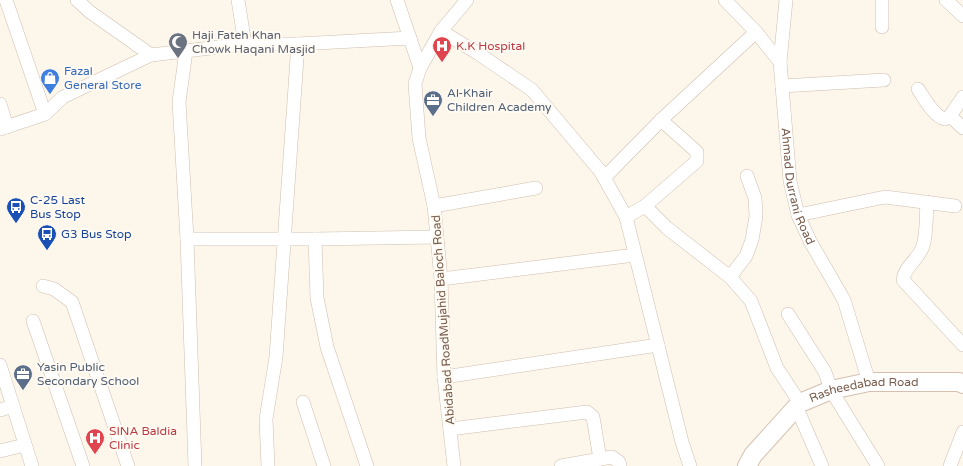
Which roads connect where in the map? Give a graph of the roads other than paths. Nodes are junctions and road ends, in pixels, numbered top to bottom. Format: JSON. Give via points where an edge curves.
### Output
{"nodes":[{"id":1,"x":6,"y":0,"type":"edge"},
{"id":2,"x":77,"y":0,"type":"edge"},
{"id":3,"x":238,"y":0,"type":"edge"},
{"id":4,"x":397,"y":0,"type":"edge"},
{"id":5,"x":467,"y":0,"type":"edge"},
{"id":6,"x":725,"y":0,"type":"edge"},
{"id":7,"x":786,"y":0,"type":"edge"},
{"id":8,"x":882,"y":0,"type":"edge"},
{"id":9,"x":951,"y":2,"type":"edge"},
{"id":10,"x":963,"y":16,"type":"edge"},
{"id":11,"x":882,"y":27,"type":"dead end"},
{"id":12,"x":441,"y":31,"type":"junction"},
{"id":13,"x":756,"y":32,"type":"junction"},
{"id":14,"x":410,"y":38,"type":"junction"},
{"id":15,"x":245,"y":44,"type":"junction"},
{"id":16,"x":298,"y":44,"type":"junction"},
{"id":17,"x":186,"y":51,"type":"junction"},
{"id":18,"x":151,"y":55,"type":"junction"},
{"id":19,"x":780,"y":62,"type":"junction"},
{"id":20,"x":420,"y":68,"type":"junction"},
{"id":21,"x":884,"y":80,"type":"dead end"},
{"id":22,"x":782,"y":86,"type":"junction"},
{"id":23,"x":918,"y":89,"type":"dead end"},
{"id":24,"x":963,"y":97,"type":"edge"},
{"id":25,"x":0,"y":104,"type":"edge"},
{"id":26,"x":45,"y":114,"type":"junction"},
{"id":27,"x":950,"y":116,"type":"junction"},
{"id":28,"x":661,"y":120,"type":"junction"},
{"id":29,"x":4,"y":128,"type":"edge"},
{"id":30,"x":963,"y":128,"type":"edge"},
{"id":31,"x":747,"y":176,"type":"dead end"},
{"id":32,"x":604,"y":178,"type":"junction"},
{"id":33,"x":536,"y":188,"type":"dead end"},
{"id":34,"x":927,"y":202,"type":"junction"},
{"id":35,"x":434,"y":206,"type":"junction"},
{"id":36,"x":645,"y":206,"type":"junction"},
{"id":37,"x":956,"y":206,"type":"dead end"},
{"id":38,"x":798,"y":215,"type":"junction"},
{"id":39,"x":626,"y":217,"type":"junction"},
{"id":40,"x":437,"y":237,"type":"junction"},
{"id":41,"x":187,"y":239,"type":"junction"},
{"id":42,"x":284,"y":239,"type":"junction"},
{"id":43,"x":315,"y":240,"type":"junction"},
{"id":44,"x":635,"y":255,"type":"junction"},
{"id":45,"x":730,"y":277,"type":"junction"},
{"id":46,"x":441,"y":279,"type":"junction"},
{"id":47,"x":43,"y":286,"type":"dead end"},
{"id":48,"x":788,"y":314,"type":"dead end"},
{"id":49,"x":33,"y":321,"type":"dead end"},
{"id":50,"x":658,"y":345,"type":"junction"},
{"id":51,"x":963,"y":345,"type":"edge"},
{"id":52,"x":0,"y":365,"type":"edge"},
{"id":53,"x":444,"y":377,"type":"junction"},
{"id":54,"x":869,"y":382,"type":"junction"},
{"id":55,"x":962,"y":382,"type":"edge"},
{"id":56,"x":831,"y":390,"type":"junction"},
{"id":57,"x":303,"y":402,"type":"dead end"},
{"id":58,"x":798,"y":404,"type":"junction"},
{"id":59,"x":13,"y":406,"type":"junction"},
{"id":60,"x":0,"y":410,"type":"edge"},
{"id":61,"x":450,"y":429,"type":"junction"},
{"id":62,"x":963,"y":432,"type":"edge"},
{"id":63,"x":25,"y":445,"type":"junction"},
{"id":64,"x":0,"y":451,"type":"edge"},
{"id":65,"x":600,"y":459,"type":"junction"},
{"id":66,"x":193,"y":465,"type":"edge"},
{"id":67,"x":32,"y":466,"type":"edge"},
{"id":68,"x":83,"y":466,"type":"edge"},
{"id":69,"x":128,"y":466,"type":"edge"},
{"id":70,"x":268,"y":466,"type":"edge"},
{"id":71,"x":324,"y":466,"type":"edge"},
{"id":72,"x":367,"y":466,"type":"edge"},
{"id":73,"x":454,"y":466,"type":"edge"},
{"id":74,"x":561,"y":466,"type":"edge"},
{"id":75,"x":620,"y":466,"type":"edge"},
{"id":76,"x":690,"y":466,"type":"edge"},
{"id":77,"x":747,"y":466,"type":"edge"},
{"id":78,"x":822,"y":466,"type":"edge"},
{"id":79,"x":878,"y":466,"type":"edge"},
{"id":80,"x":950,"y":466,"type":"edge"}],
"edges":[{"from":1,"to":26,"type":"street"},
{"from":2,"to":18,"type":"street"},
{"from":3,"to":15,"type":"street"},
{"from":4,"to":14,"type":"street"},
{"from":5,"to":12,"type":"street","name":"Abidabad RoadMujahid Baloch Road"},
{"from":6,"to":13,"type":"street"},
{"from":7,"to":19,"type":"street","name":"Ahmad Durrani Road"},
{"from":8,"to":11,"type":"street"},
{"from":9,"to":10,"type":"street"},
{"from":12,"to":20,"type":"street","name":"Abidabad RoadMujahid Baloch Road"},
{"from":12,"to":32,"type":"street","via":[[532,90]]},
{"from":13,"to":19,"type":"street"},
{"from":13,"to":28,"type":"street"},
{"from":14,"to":16,"type":"street"},
{"from":14,"to":20,"type":"street"},
{"from":15,"to":16,"type":"street"},
{"from":15,"to":17,"type":"street"},
{"from":16,"to":42,"type":"street"},
{"from":17,"to":18,"type":"street"},
{"from":17,"to":41,"type":"street","via":[[179,102]]},
{"from":18,"to":26,"type":"street","via":[[63,97]]},
{"from":19,"to":22,"type":"street","name":"Ahmad Durrani Road"},
{"from":20,"to":35,"type":"street","name":"Abidabad RoadMujahid Baloch Road","via":[[415,84],[419,138]]},
{"from":21,"to":22,"type":"street"},
{"from":22,"to":38,"type":"street","name":"Ahmad Durrani Road","via":[[790,181]]},
{"from":23,"to":27,"type":"street","via":[[941,118]]},
{"from":24,"to":27,"type":"street"},
{"from":25,"to":29,"type":"street"},
{"from":26,"to":29,"type":"street"},
{"from":27,"to":30,"type":"street"},
{"from":28,"to":32,"type":"street"},
{"from":28,"to":36,"type":"street","via":[[697,152],[698,157],[697,161]]},
{"from":31,"to":45,"type":"street","via":[[755,198],[756,216],[752,240],[746,256]]},
{"from":32,"to":39,"type":"street"},
{"from":33,"to":35,"type":"street"},
{"from":34,"to":37,"type":"street"},
{"from":34,"to":38,"type":"street","via":[[886,196]]},
{"from":34,"to":51,"type":"street","via":[[923,246],[917,259],[903,275],[903,280]]},
{"from":35,"to":40,"type":"street","name":"Abidabad RoadMujahid Baloch Road"},
{"from":36,"to":39,"type":"street"},
{"from":36,"to":45,"type":"street","via":[[667,228]]},
{"from":38,"to":54,"type":"street","name":"Ahmad Durrani Road","via":[[844,300]]},
{"from":39,"to":44,"type":"street"},
{"from":40,"to":43,"type":"street"},
{"from":40,"to":46,"type":"street","name":"Abidabad RoadMujahid Baloch Road"},
{"from":41,"to":42,"type":"street"},
{"from":41,"to":66,"type":"street"},
{"from":42,"to":43,"type":"street"},
{"from":42,"to":70,"type":"street","via":[[276,357],[266,419]]},
{"from":43,"to":72,"type":"street","via":[[317,298],[327,347]]},
{"from":44,"to":46,"type":"street"},
{"from":44,"to":50,"type":"street"},
{"from":45,"to":58,"type":"street","via":[[751,301],[777,368]]},
{"from":46,"to":53,"type":"street","name":"Abidabad RoadMujahid Baloch Road"},
{"from":47,"to":69,"type":"street","via":[[54,289],[72,302]]},
{"from":48,"to":56,"type":"street","via":[[825,372]]},
{"from":49,"to":68,"type":"street"},
{"from":50,"to":53,"type":"street"},
{"from":50,"to":76,"type":"street"},
{"from":52,"to":59,"type":"street"},
{"from":53,"to":61,"type":"street","name":"Abidabad RoadMujahid Baloch Road"},
{"from":54,"to":55,"type":"main road","name":"Rasheedabad Road"},
{"from":54,"to":56,"type":"main road","name":"Rasheedabad Road"},
{"from":56,"to":58,"type":"main road","name":"Rasheedabad Road"},
{"from":56,"to":79,"type":"street"},
{"from":57,"to":71,"type":"street"},
{"from":58,"to":77,"type":"main road","name":"Rasheedabad Road","via":[[752,455]]},
{"from":58,"to":78,"type":"street"},
{"from":59,"to":60,"type":"street"},
{"from":59,"to":63,"type":"street"},
{"from":61,"to":65,"type":"street","via":[[587,412],[593,416]]},
{"from":61,"to":73,"type":"street","name":"Abidabad RoadMujahid Baloch Road"},
{"from":62,"to":80,"type":"street"},
{"from":63,"to":64,"type":"street"},
{"from":63,"to":67,"type":"street"},
{"from":65,"to":74,"type":"street"},
{"from":65,"to":75,"type":"street","via":[[612,457]]}]}
